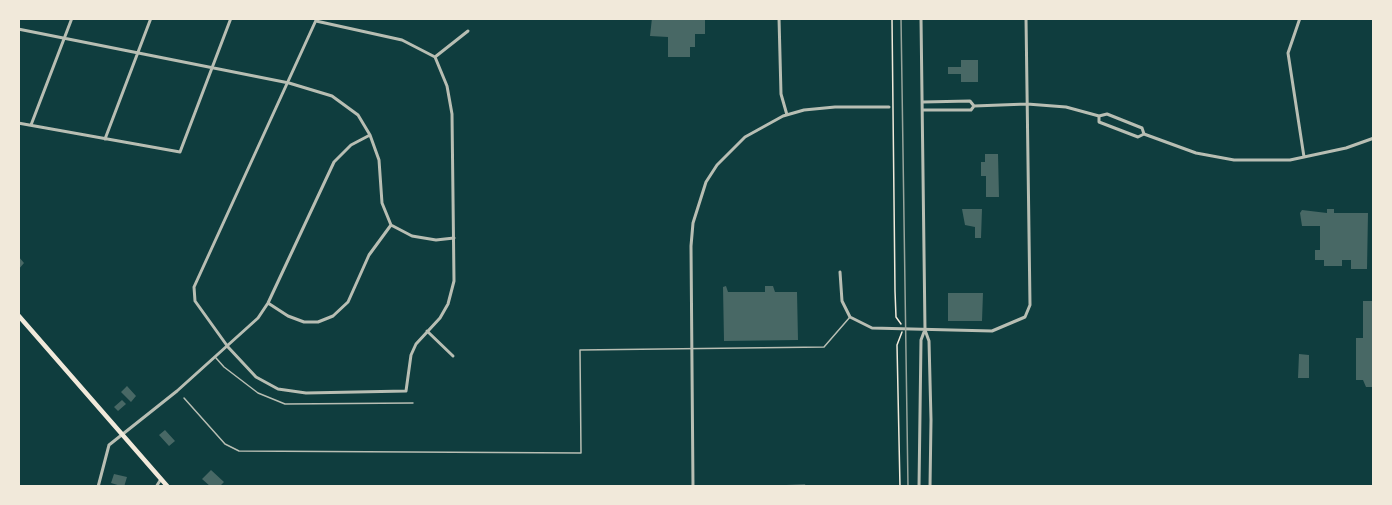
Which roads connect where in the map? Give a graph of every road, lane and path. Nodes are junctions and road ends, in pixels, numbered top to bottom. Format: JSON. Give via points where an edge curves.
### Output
{"nodes":[{"id":1,"x":72,"y":18,"type":"edge"},
{"id":2,"x":151,"y":18,"type":"edge"},
{"id":3,"x":231,"y":18,"type":"edge"},
{"id":4,"x":779,"y":18,"type":"edge"},
{"id":5,"x":892,"y":18,"type":"edge"},
{"id":6,"x":921,"y":18,"type":"edge"},
{"id":7,"x":1026,"y":18,"type":"edge"},
{"id":8,"x":1299,"y":18,"type":"edge"},
{"id":9,"x":316,"y":20,"type":"edge"},
{"id":10,"x":18,"y":29,"type":"edge"},
{"id":11,"x":468,"y":31,"type":"dead end"},
{"id":12,"x":64,"y":38,"type":"junction"},
{"id":13,"x":138,"y":54,"type":"junction"},
{"id":14,"x":435,"y":57,"type":"junction"},
{"id":15,"x":212,"y":69,"type":"junction"},
{"id":16,"x":289,"y":83,"type":"junction"},
{"id":17,"x":923,"y":102,"type":"junction"},
{"id":18,"x":1027,"y":104,"type":"junction"},
{"id":19,"x":974,"y":106,"type":"junction"},
{"id":20,"x":889,"y":107,"type":"dead end"},
{"id":21,"x":923,"y":110,"type":"junction"},
{"id":22,"x":787,"y":115,"type":"junction"},
{"id":23,"x":1099,"y":116,"type":"junction"},
{"id":24,"x":18,"y":123,"type":"edge"},
{"id":25,"x":31,"y":125,"type":"junction"},
{"id":26,"x":1144,"y":134,"type":"junction"},
{"id":27,"x":370,"y":135,"type":"junction"},
{"id":28,"x":1374,"y":138,"type":"edge"},
{"id":29,"x":105,"y":139,"type":"junction"},
{"id":30,"x":1304,"y":158,"type":"junction"},
{"id":31,"x":392,"y":225,"type":"junction"},
{"id":32,"x":454,"y":238,"type":"junction"},
{"id":33,"x":840,"y":272,"type":"dead end"},
{"id":34,"x":268,"y":303,"type":"junction"},
{"id":35,"x":18,"y":315,"type":"edge"},
{"id":36,"x":850,"y":317,"type":"junction"},
{"id":37,"x":902,"y":329,"type":"junction"},
{"id":38,"x":925,"y":330,"type":"junction"},
{"id":39,"x":427,"y":331,"type":"junction"},
{"id":40,"x":228,"y":347,"type":"junction"},
{"id":41,"x":692,"y":348,"type":"junction"},
{"id":42,"x":453,"y":356,"type":"dead end"},
{"id":43,"x":216,"y":357,"type":"junction"},
{"id":44,"x":184,"y":398,"type":"dead end"},
{"id":45,"x":412,"y":403,"type":"dead end"},
{"id":46,"x":122,"y":433,"type":"junction"},
{"id":47,"x":161,"y":479,"type":"junction"},
{"id":48,"x":98,"y":487,"type":"edge"},
{"id":49,"x":156,"y":487,"type":"edge"},
{"id":50,"x":168,"y":487,"type":"edge"},
{"id":51,"x":693,"y":487,"type":"edge"},
{"id":52,"x":900,"y":487,"type":"edge"},
{"id":53,"x":919,"y":487,"type":"edge"},
{"id":54,"x":930,"y":487,"type":"edge"}],
"edges":[{"from":1,"to":12,"type":"street"},
{"from":2,"to":13,"type":"street"},
{"from":3,"to":15,"type":"street"},
{"from":4,"to":22,"type":"street","via":[[781,94]]},
{"from":5,"to":37,"type":"path","via":[[895,291],[896,317]]},
{"from":6,"to":17,"type":"street"},
{"from":7,"to":18,"type":"street"},
{"from":8,"to":30,"type":"street","via":[[1288,53]]},
{"from":9,"to":14,"type":"street","via":[[402,40]]},
{"from":9,"to":16,"type":"street"},
{"from":10,"to":12,"type":"street"},
{"from":11,"to":14,"type":"street"},
{"from":12,"to":13,"type":"street"},
{"from":12,"to":25,"type":"street"},
{"from":13,"to":15,"type":"street"},
{"from":13,"to":29,"type":"street"},
{"from":14,"to":32,"type":"street","via":[[447,86],[452,114]]},
{"from":15,"to":16,"type":"street"},
{"from":15,"to":29,"type":"street","via":[[180,152]]},
{"from":16,"to":27,"type":"street","via":[[314,88],[344,103],[358,115]]},
{"from":16,"to":40,"type":"street","via":[[194,287],[195,302]]},
{"from":17,"to":19,"type":"street","via":[[970,101]]},
{"from":17,"to":21,"type":"street"},
{"from":18,"to":19,"type":"street"},
{"from":18,"to":23,"type":"street","via":[[1066,107]]},
{"from":18,"to":38,"type":"street","via":[[1030,305],[1025,317],[992,332]]},
{"from":19,"to":21,"type":"street","via":[[971,110]]},
{"from":20,"to":22,"type":"street","via":[[835,107]]},
{"from":21,"to":38,"type":"street"},
{"from":22,"to":41,"type":"street","via":[[745,137],[706,182],[692,234]]},
{"from":23,"to":26,"type":"street","via":[[1123,120],[1142,128]]},
{"from":23,"to":26,"type":"street","via":[[1099,122],[1138,136]]},
{"from":24,"to":25,"type":"street"},
{"from":25,"to":29,"type":"street"},
{"from":26,"to":30,"type":"street","via":[[1223,159]]},
{"from":27,"to":31,"type":"street","via":[[379,160],[382,203]]},
{"from":27,"to":34,"type":"street","via":[[351,145],[334,162]]},
{"from":28,"to":30,"type":"street"},
{"from":31,"to":32,"type":"street","via":[[412,236]]},
{"from":31,"to":34,"type":"street","via":[[369,255],[348,302],[333,316],[304,322]]},
{"from":32,"to":39,"type":"street","via":[[454,281],[448,304]]},
{"from":33,"to":36,"type":"street","via":[[842,301]]},
{"from":34,"to":40,"type":"street"},
{"from":35,"to":46,"type":"main road"},
{"from":36,"to":37,"type":"street","via":[[872,328]]},
{"from":36,"to":41,"type":"lane","via":[[824,347]]},
{"from":37,"to":38,"type":"street"},
{"from":37,"to":52,"type":"path","via":[[897,345]]},
{"from":38,"to":53,"type":"street","via":[[921,340]]},
{"from":38,"to":54,"type":"street","via":[[929,341]]},
{"from":39,"to":40,"type":"street","via":[[411,355],[406,392],[285,390],[256,377]]},
{"from":39,"to":42,"type":"street"},
{"from":40,"to":43,"type":"street"},
{"from":41,"to":44,"type":"lane","via":[[580,350],[581,453],[245,452],[225,444]]},
{"from":41,"to":51,"type":"street"},
{"from":43,"to":45,"type":"lane","via":[[258,393],[285,404]]},
{"from":43,"to":46,"type":"street"},
{"from":46,"to":47,"type":"main road"},
{"from":46,"to":48,"type":"street","via":[[109,445]]},
{"from":47,"to":49,"type":"street"},
{"from":47,"to":50,"type":"main road"}]}
